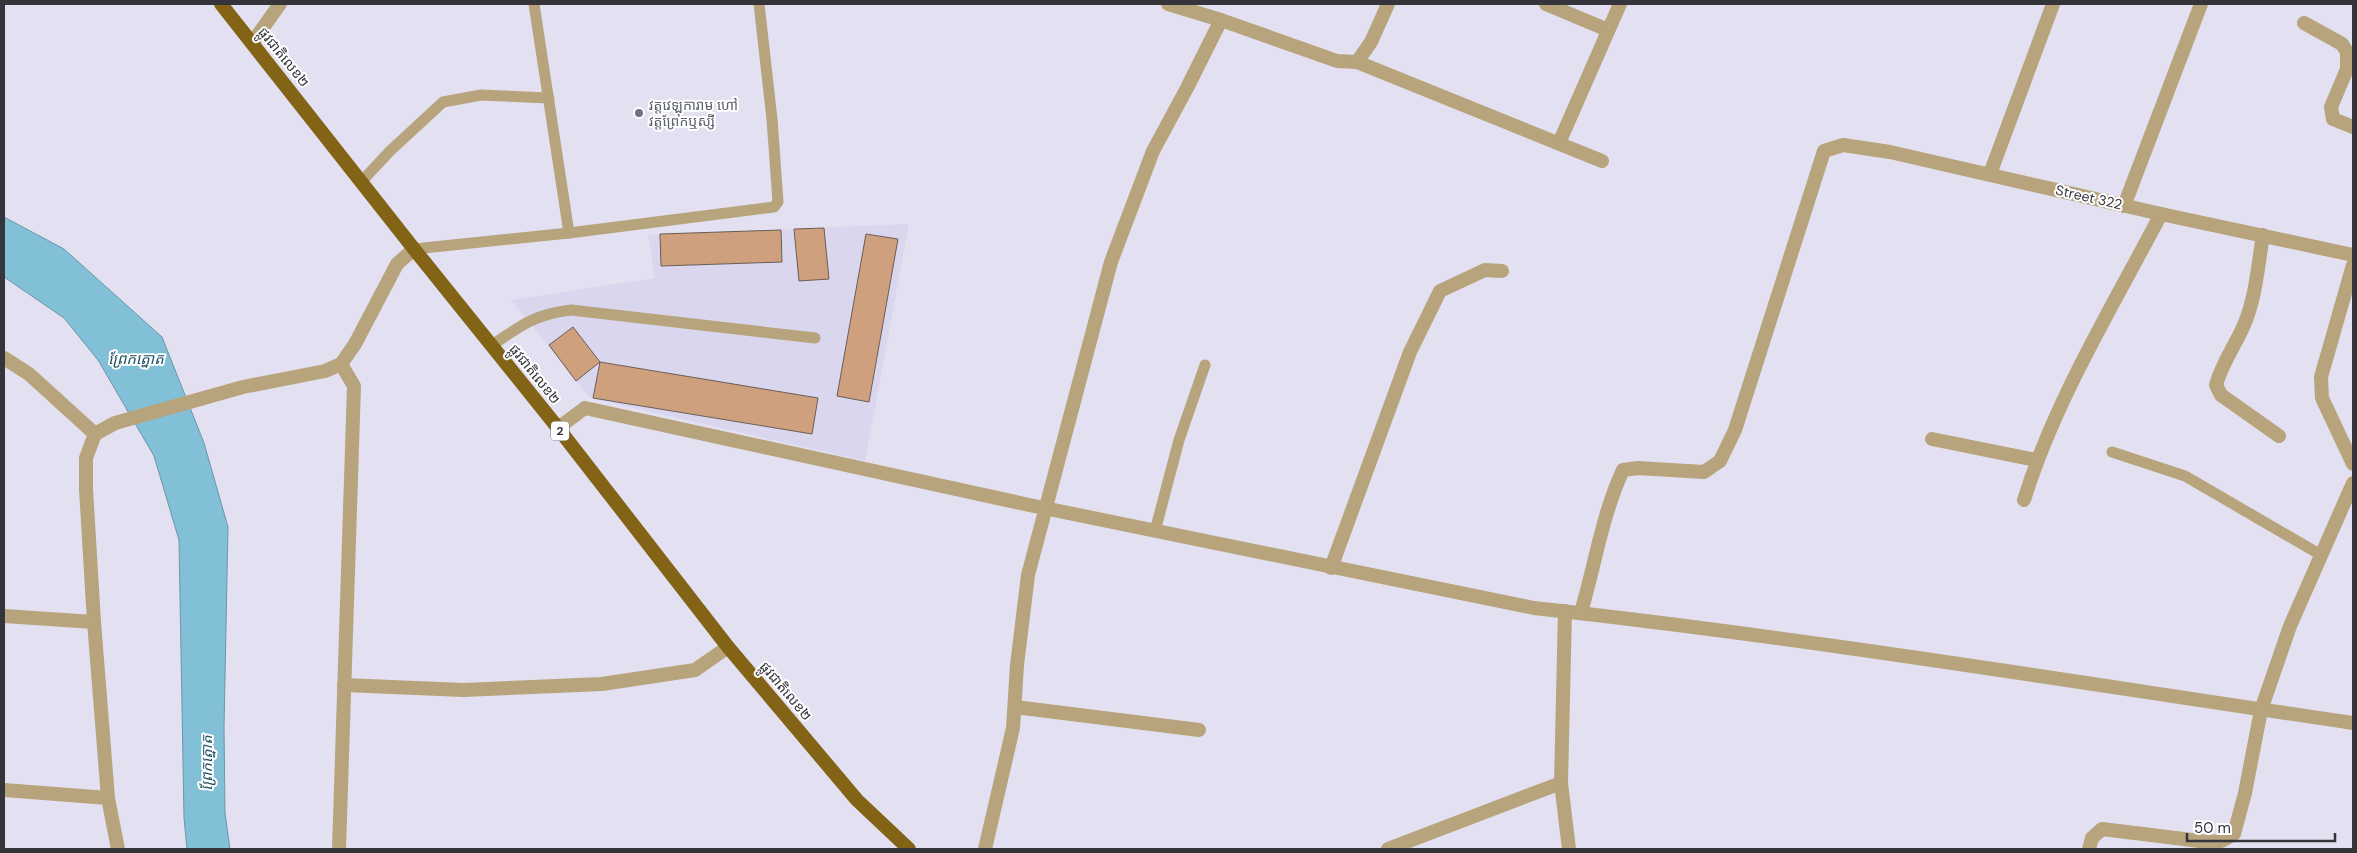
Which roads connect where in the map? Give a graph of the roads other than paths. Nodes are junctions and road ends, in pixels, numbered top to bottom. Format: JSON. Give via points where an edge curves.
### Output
{"nodes":[{"id":1,"x":221,"y":4,"type":"edge"},
{"id":2,"x":280,"y":4,"type":"edge"},
{"id":3,"x":534,"y":4,"type":"edge"},
{"id":4,"x":759,"y":4,"type":"edge"},
{"id":5,"x":1168,"y":4,"type":"edge"},
{"id":6,"x":1388,"y":4,"type":"edge"},
{"id":7,"x":1546,"y":4,"type":"edge"},
{"id":8,"x":1620,"y":4,"type":"edge"},
{"id":9,"x":2053,"y":4,"type":"edge"},
{"id":10,"x":2201,"y":4,"type":"edge"},
{"id":11,"x":1221,"y":20,"type":"junction"},
{"id":12,"x":2304,"y":23,"type":"dead end"},
{"id":13,"x":1608,"y":30,"type":"junction"},
{"id":14,"x":252,"y":43,"type":"junction"},
{"id":15,"x":1357,"y":62,"type":"junction"},
{"id":16,"x":549,"y":98,"type":"junction"},
{"id":17,"x":2353,"y":127,"type":"edge"},
{"id":18,"x":1559,"y":143,"type":"junction"},
{"id":19,"x":1602,"y":161,"type":"dead end"},
{"id":20,"x":1990,"y":174,"type":"junction"},
{"id":21,"x":362,"y":181,"type":"junction"},
{"id":22,"x":2124,"y":206,"type":"junction"},
{"id":23,"x":2161,"y":214,"type":"junction"},
{"id":24,"x":569,"y":233,"type":"junction"},
{"id":25,"x":2263,"y":235,"type":"junction"},
{"id":26,"x":414,"y":249,"type":"junction"},
{"id":27,"x":2353,"y":255,"type":"edge"},
{"id":28,"x":2353,"y":265,"type":"edge"},
{"id":29,"x":1502,"y":271,"type":"dead end"},
{"id":30,"x":815,"y":338,"type":"dead end"},
{"id":31,"x":491,"y":346,"type":"junction"},
{"id":32,"x":4,"y":358,"type":"edge"},
{"id":33,"x":341,"y":364,"type":"junction"},
{"id":34,"x":1205,"y":365,"type":"dead end"},
{"id":35,"x":558,"y":428,"type":"junction"},
{"id":36,"x":95,"y":434,"type":"junction"},
{"id":37,"x":2279,"y":436,"type":"dead end"},
{"id":38,"x":1932,"y":440,"type":"dead end"},
{"id":39,"x":2112,"y":452,"type":"dead end"},
{"id":40,"x":2036,"y":460,"type":"junction"},
{"id":41,"x":2353,"y":464,"type":"edge"},
{"id":42,"x":2353,"y":483,"type":"edge"},
{"id":43,"x":2024,"y":500,"type":"dead end"},
{"id":44,"x":1045,"y":508,"type":"junction"},
{"id":45,"x":1156,"y":531,"type":"junction"},
{"id":46,"x":2321,"y":555,"type":"junction"},
{"id":47,"x":1331,"y":568,"type":"junction"},
{"id":48,"x":1564,"y":612,"type":"junction"},
{"id":49,"x":1581,"y":612,"type":"junction"},
{"id":50,"x":4,"y":616,"type":"edge"},
{"id":51,"x":94,"y":622,"type":"junction"},
{"id":52,"x":728,"y":647,"type":"junction"},
{"id":53,"x":344,"y":685,"type":"junction"},
{"id":54,"x":1015,"y":707,"type":"junction"},
{"id":55,"x":2261,"y":710,"type":"junction"},
{"id":56,"x":2353,"y":723,"type":"edge"},
{"id":57,"x":1199,"y":730,"type":"dead end"},
{"id":58,"x":1561,"y":783,"type":"junction"},
{"id":59,"x":4,"y":790,"type":"edge"},
{"id":60,"x":108,"y":798,"type":"junction"},
{"id":61,"x":118,"y":849,"type":"edge"},
{"id":62,"x":339,"y":849,"type":"edge"},
{"id":63,"x":909,"y":849,"type":"edge"},
{"id":64,"x":985,"y":849,"type":"edge"},
{"id":65,"x":1388,"y":849,"type":"edge"},
{"id":66,"x":1569,"y":849,"type":"edge"},
{"id":67,"x":2089,"y":849,"type":"edge"}],
"edges":[{"from":1,"to":14,"type":"highway","name":"ផ្លូវជាតិលេខ២","number":"2"},
{"from":2,"to":14,"type":"street"},
{"from":3,"to":16,"type":"lane"},
{"from":4,"to":24,"type":"lane","via":[[772,119],[778,202],[774,207]]},
{"from":5,"to":11,"type":"street"},
{"from":6,"to":15,"type":"street","via":[[1371,42]]},
{"from":7,"to":13,"type":"street"},
{"from":8,"to":13,"type":"street"},
{"from":9,"to":20,"type":"street"},
{"from":10,"to":22,"type":"street"},
{"from":11,"to":15,"type":"street","via":[[1337,62]]},
{"from":11,"to":44,"type":"street","via":[[1153,152],[1111,262]]},
{"from":12,"to":17,"type":"street","via":[[2342,44],[2347,52],[2347,69],[2332,107],[2334,119]]},
{"from":13,"to":18,"type":"street"},
{"from":14,"to":21,"type":"highway","name":"ផ្លូវជាតិលេខ២","number":"2"},
{"from":15,"to":18,"type":"street"},
{"from":16,"to":21,"type":"lane","via":[[481,95],[443,102]]},
{"from":16,"to":24,"type":"lane"},
{"from":18,"to":19,"type":"street"},
{"from":20,"to":22,"type":"street","name":"Street 322"},
{"from":20,"to":49,"type":"street","name":"Street 322","via":[[1843,145],[1824,152],[1736,430],[1720,461],[1704,472],[1623,470],[1615,486]]},
{"from":21,"to":26,"type":"highway","name":"ផ្លូវជាតិលេខ២","number":"2"},
{"from":22,"to":23,"type":"street","name":"Street 322"},
{"from":23,"to":25,"type":"street","name":"Street 322"},
{"from":23,"to":40,"type":"street"},
{"from":24,"to":26,"type":"lane"},
{"from":25,"to":27,"type":"street","name":"Street 322"},
{"from":25,"to":37,"type":"street","via":[[2252,301],[2216,385],[2222,395]]},
{"from":26,"to":31,"type":"highway","name":"ផ្លូវជាតិលេខ២","number":"2"},
{"from":26,"to":33,"type":"street","via":[[397,264]]},
{"from":28,"to":41,"type":"street","via":[[2321,377],[2322,398]]},
{"from":29,"to":47,"type":"street","via":[[1485,270],[1440,291],[1410,352]]},
{"from":30,"to":31,"type":"lane","via":[[571,310],[546,314],[526,322]]},
{"from":31,"to":35,"type":"highway","name":"ផ្លូវជាតិលេខ២","number":"2"},
{"from":32,"to":36,"type":"street","via":[[29,374]]},
{"from":33,"to":36,"type":"street","via":[[325,371],[115,422]]},
{"from":33,"to":53,"type":"street","via":[[354,386]]},
{"from":34,"to":45,"type":"lane","via":[[1179,440]]},
{"from":35,"to":44,"type":"street","via":[[585,408]]},
{"from":35,"to":52,"type":"highway","name":"ផ្លូវជាតិលេខ២","number":"2"},
{"from":36,"to":51,"type":"street","via":[[86,458]]},
{"from":38,"to":40,"type":"street"},
{"from":39,"to":46,"type":"lane","via":[[2185,476]]},
{"from":40,"to":43,"type":"street"},
{"from":42,"to":46,"type":"street"},
{"from":44,"to":45,"type":"street"},
{"from":44,"to":54,"type":"street","via":[[1028,575]]},
{"from":45,"to":47,"type":"street"},
{"from":46,"to":55,"type":"street","via":[[2290,626]]},
{"from":47,"to":48,"type":"street"},
{"from":48,"to":49,"type":"street"},
{"from":48,"to":58,"type":"street"},
{"from":49,"to":55,"type":"street","via":[[1838,646]]},
{"from":50,"to":51,"type":"street"},
{"from":51,"to":60,"type":"street"},
{"from":52,"to":53,"type":"street","via":[[695,670],[602,684],[463,690]]},
{"from":52,"to":63,"type":"highway","name":"ផ្លូវជាតិលេខ២","number":"2","via":[[857,800]]},
{"from":53,"to":62,"type":"street"},
{"from":54,"to":57,"type":"street"},
{"from":54,"to":64,"type":"street","via":[[1014,728]]},
{"from":55,"to":56,"type":"street"},
{"from":55,"to":67,"type":"street","via":[[2234,834],[2221,841],[2208,842],[2102,829],[2092,838]]},
{"from":58,"to":65,"type":"street"},
{"from":58,"to":66,"type":"street"},
{"from":59,"to":60,"type":"street"},
{"from":60,"to":61,"type":"street"}]}
